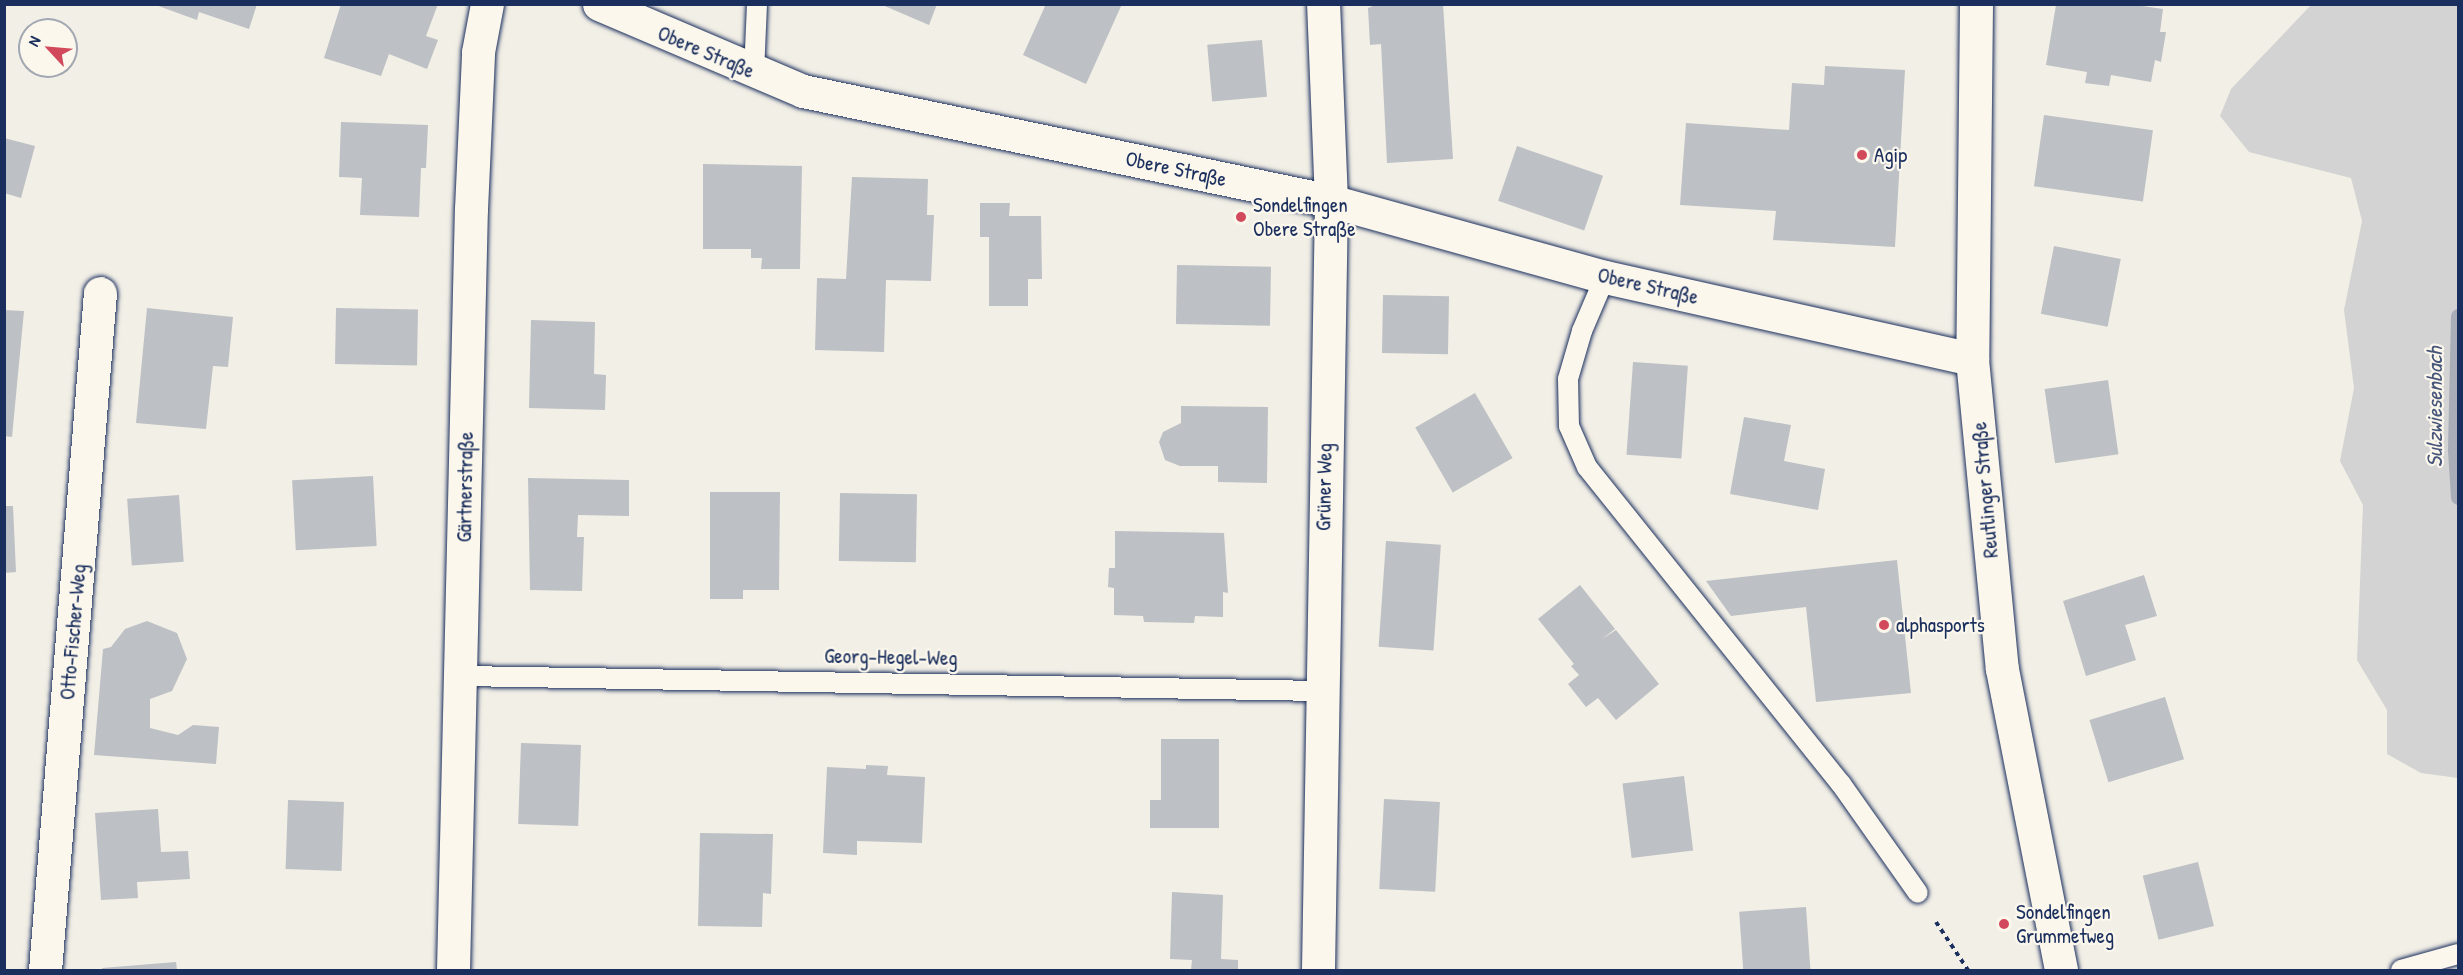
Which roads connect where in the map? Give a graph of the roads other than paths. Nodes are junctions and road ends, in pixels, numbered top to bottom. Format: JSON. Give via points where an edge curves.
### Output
{"nodes":[{"id":1,"x":487,"y":4,"type":"edge"},
{"id":2,"x":599,"y":4,"type":"edge"},
{"id":3,"x":757,"y":4,"type":"edge"},
{"id":4,"x":1323,"y":4,"type":"edge"},
{"id":5,"x":1976,"y":4,"type":"edge"},
{"id":6,"x":754,"y":73,"type":"junction"},
{"id":7,"x":1331,"y":201,"type":"junction"},
{"id":8,"x":1605,"y":277,"type":"junction"},
{"id":9,"x":100,"y":293,"type":"dead end"},
{"id":10,"x":1972,"y":359,"type":"junction"},
{"id":11,"x":462,"y":676,"type":"junction"},
{"id":12,"x":1320,"y":691,"type":"junction"},
{"id":13,"x":1918,"y":893,"type":"road end"},
{"id":14,"x":2458,"y":954,"type":"edge"},
{"id":15,"x":45,"y":970,"type":"edge"},
{"id":16,"x":453,"y":970,"type":"edge"},
{"id":17,"x":1318,"y":970,"type":"edge"},
{"id":18,"x":2061,"y":970,"type":"edge"},
{"id":19,"x":2401,"y":970,"type":"edge"}],
"edges":[{"from":1,"to":11,"type":"street","name":"Gärtnerstraße","via":[[478,52],[471,209]]},
{"from":2,"to":6,"type":"street","name":"Obere Straße"},
{"from":3,"to":6,"type":"lane"},
{"from":4,"to":7,"type":"street","name":"Grüner Weg"},
{"from":5,"to":10,"type":"street","name":"Reutlinger Straße"},
{"from":6,"to":7,"type":"street","name":"Obere Straße","via":[[803,91],[867,106]]},
{"from":7,"to":8,"type":"street","name":"Obere Straße"},
{"from":7,"to":12,"type":"street","name":"Grüner Weg"},
{"from":8,"to":10,"type":"street","name":"Obere Straße"},
{"from":8,"to":13,"type":"lane","via":[[1582,331],[1568,379],[1569,426],[1587,467],[1841,784]]},
{"from":9,"to":15,"type":"street","name":"Otto-Fischer-Weg"},
{"from":10,"to":18,"type":"street","name":"Reutlinger Straße","via":[[2002,669]]},
{"from":11,"to":12,"type":"lane","name":"Georg-Hegel-Weg"},
{"from":11,"to":16,"type":"street","name":"Gärtnerstraße"},
{"from":12,"to":17,"type":"street","name":"Grüner Weg"},
{"from":14,"to":19,"type":"lane"}]}
